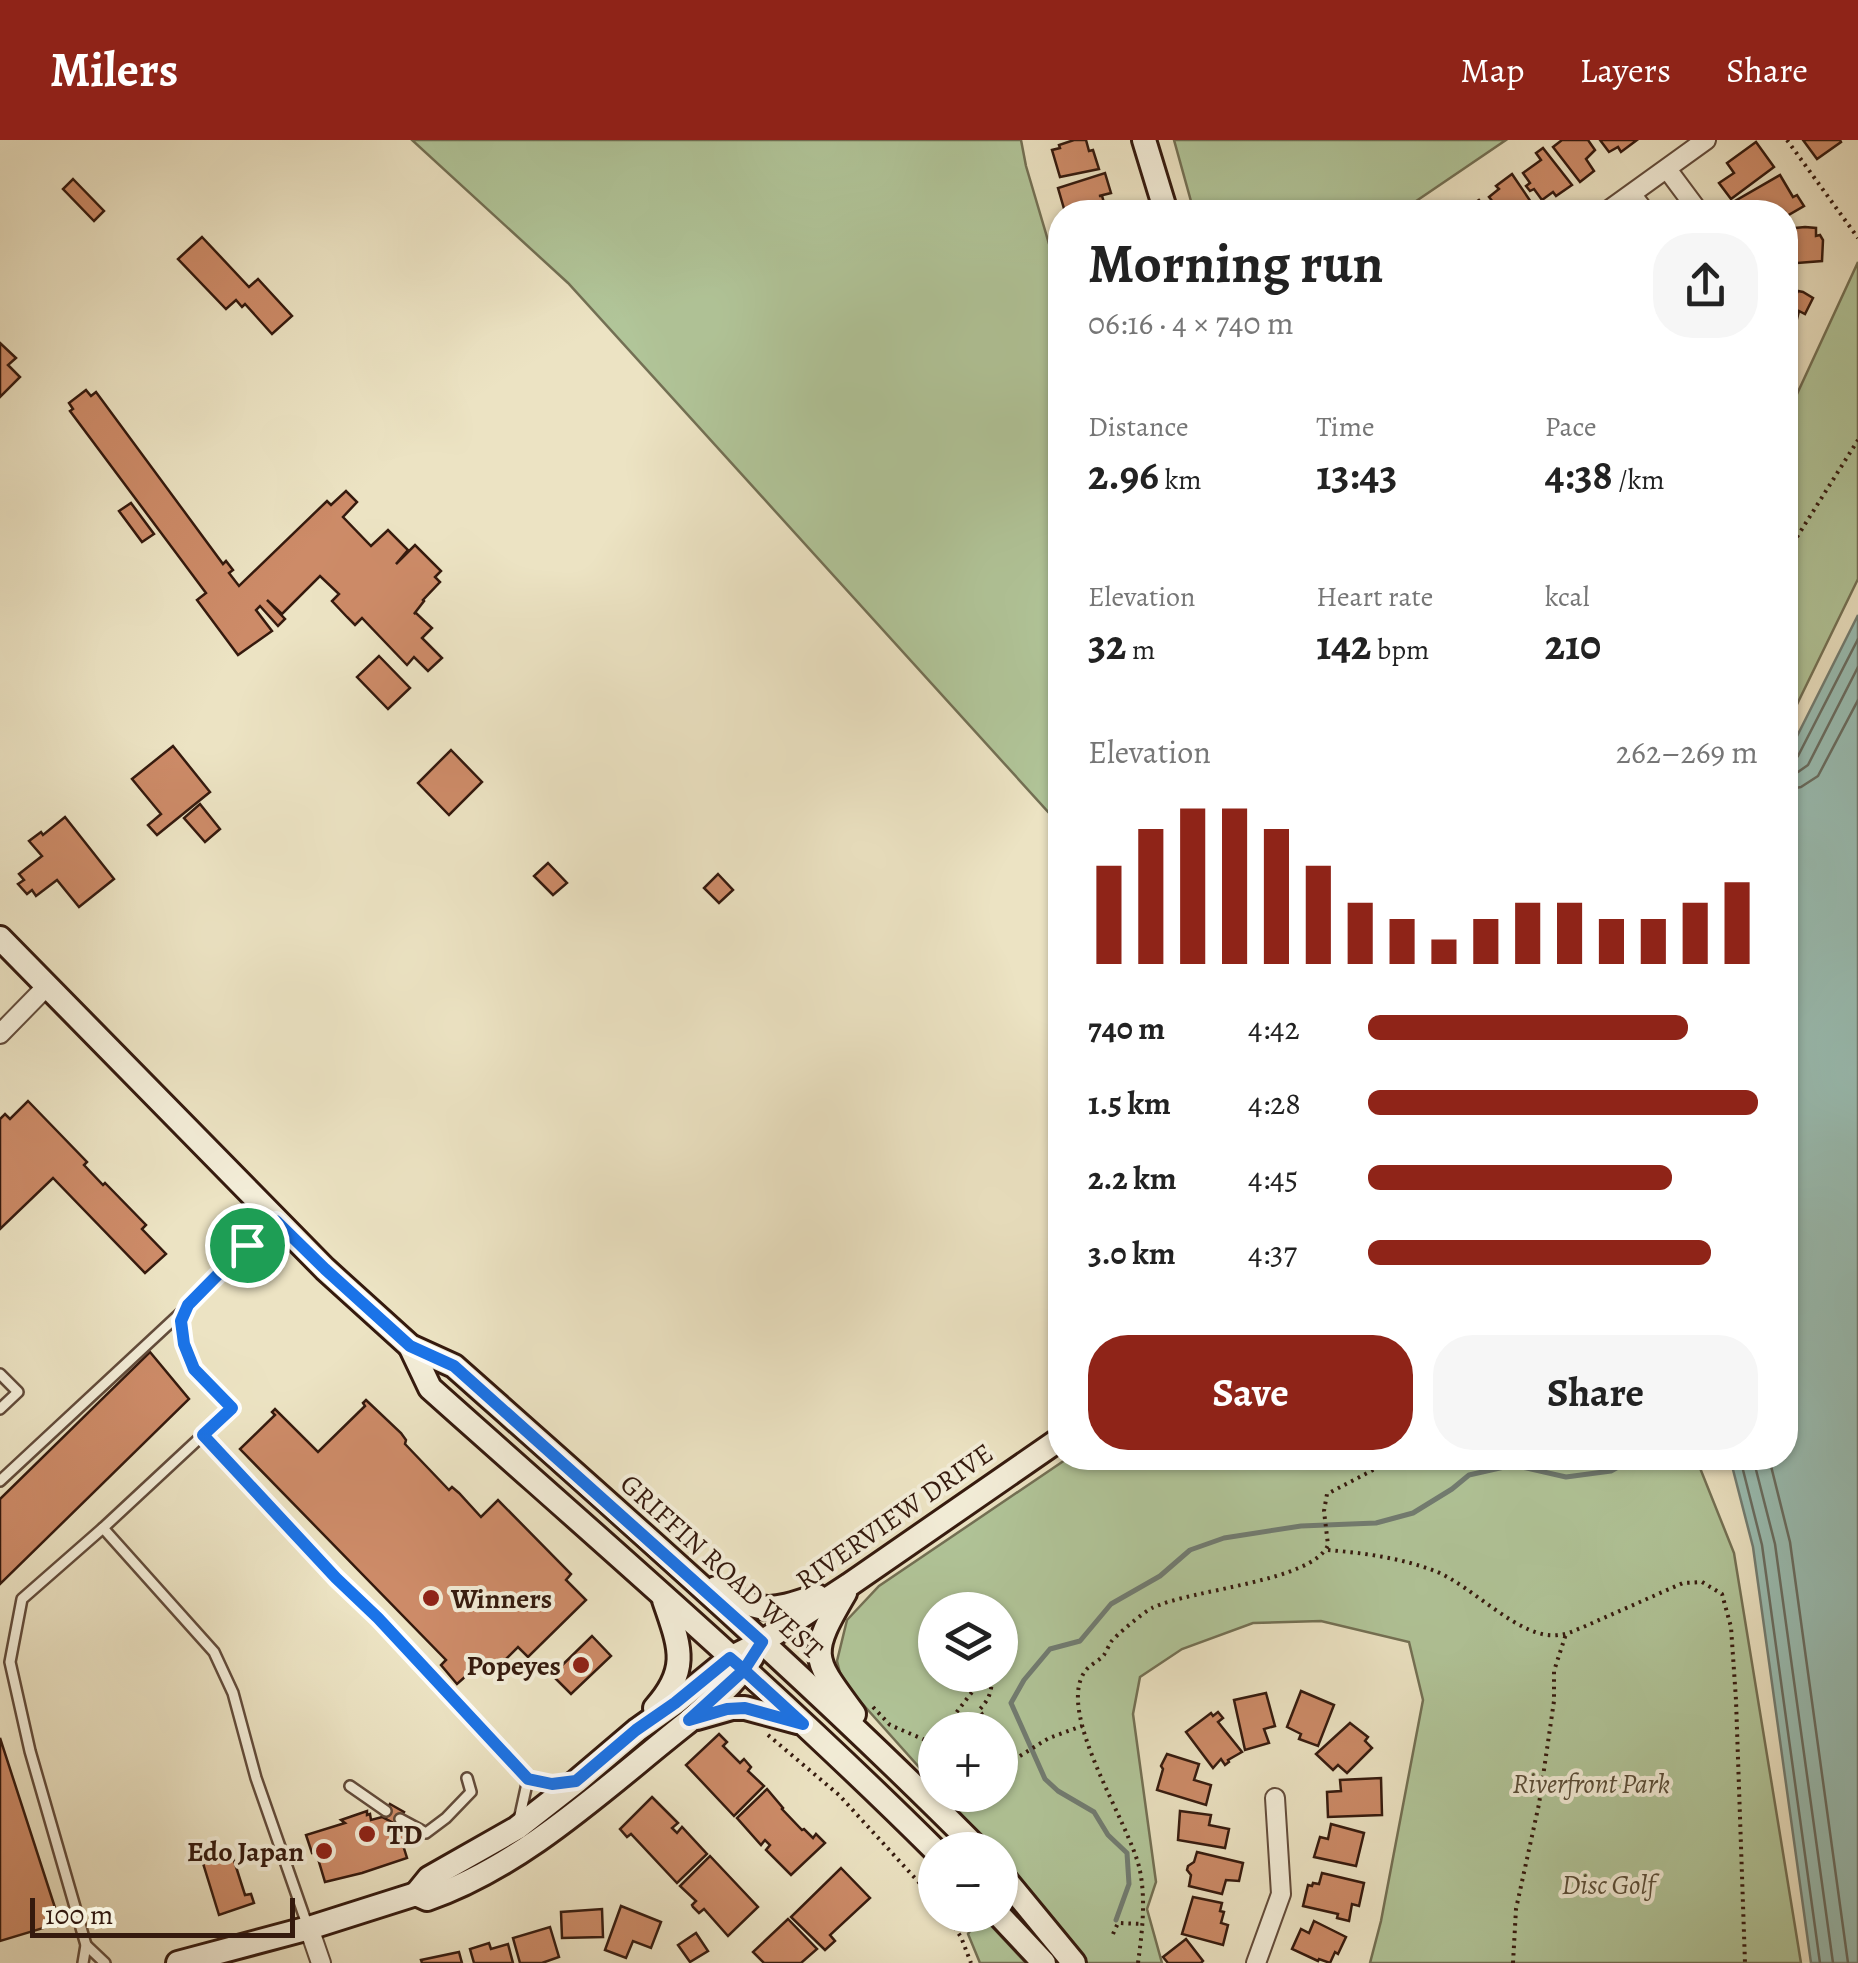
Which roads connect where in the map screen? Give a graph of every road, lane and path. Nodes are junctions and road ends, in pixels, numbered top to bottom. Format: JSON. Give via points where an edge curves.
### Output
{"nodes":[{"id":1,"x":1144,"y":140,"type":"edge"},
{"id":2,"x":1706,"y":140,"type":"edge"},
{"id":3,"x":1787,"y":140,"type":"edge"},
{"id":4,"x":1667,"y":169,"type":"junction"},
{"id":5,"x":1632,"y":195,"type":"junction"},
{"id":6,"x":1162,"y":200,"type":"edge"},
{"id":7,"x":1624,"y":200,"type":"edge"},
{"id":8,"x":1636,"y":200,"type":"edge"},
{"id":9,"x":1690,"y":200,"type":"edge"},
{"id":10,"x":1858,"y":238,"type":"edge"},
{"id":11,"x":1858,"y":440,"type":"edge"},
{"id":12,"x":1798,"y":535,"type":"edge"},
{"id":13,"x":0,"y":938,"type":"edge"},
{"id":14,"x":47,"y":986,"type":"junction"},
{"id":15,"x":0,"y":1034,"type":"edge"},
{"id":16,"x":276,"y":1221,"type":"junction"},
{"id":17,"x":188,"y":1305,"type":"junction"},
{"id":18,"x":410,"y":1346,"type":"junction"},
{"id":19,"x":0,"y":1374,"type":"edge"},
{"id":20,"x":0,"y":1409,"type":"edge"},
{"id":21,"x":203,"y":1435,"type":"junction"},
{"id":22,"x":1048,"y":1447,"type":"edge"},
{"id":23,"x":1369,"y":1470,"type":"edge"},
{"id":24,"x":0,"y":1481,"type":"edge"},
{"id":25,"x":103,"y":1528,"type":"junction"},
{"id":26,"x":1328,"y":1548,"type":"junction"},
{"id":27,"x":684,"y":1570,"type":"junction"},
{"id":28,"x":849,"y":1586,"type":"junction"},
{"id":29,"x":663,"y":1597,"type":"junction"},
{"id":30,"x":1566,"y":1634,"type":"junction"},
{"id":31,"x":762,"y":1642,"type":"junction"},
{"id":32,"x":737,"y":1664,"type":"junction"},
{"id":33,"x":973,"y":1692,"type":"edge"},
{"id":34,"x":866,"y":1698,"type":"dead end"},
{"id":35,"x":957,"y":1712,"type":"edge"},
{"id":36,"x":689,"y":1720,"type":"junction"},
{"id":37,"x":803,"y":1724,"type":"junction"},
{"id":38,"x":1082,"y":1726,"type":"junction"},
{"id":39,"x":636,"y":1730,"type":"junction"},
{"id":40,"x":918,"y":1737,"type":"edge"},
{"id":41,"x":783,"y":1746,"type":"dead end"},
{"id":42,"x":882,"y":1754,"type":"junction"},
{"id":43,"x":1018,"y":1757,"type":"edge"},
{"id":44,"x":467,"y":1778,"type":"dead end"},
{"id":45,"x":528,"y":1779,"type":"junction"},
{"id":46,"x":576,"y":1781,"type":"junction"},
{"id":47,"x":350,"y":1786,"type":"dead end"},
{"id":48,"x":1274,"y":1798,"type":"dead end"},
{"id":49,"x":386,"y":1811,"type":"dead end"},
{"id":50,"x":400,"y":1820,"type":"dead end"},
{"id":51,"x":516,"y":1828,"type":"junction"},
{"id":52,"x":961,"y":1832,"type":"edge"},
{"id":53,"x":918,"y":1833,"type":"edge"},
{"id":54,"x":918,"y":1882,"type":"edge"},
{"id":55,"x":416,"y":1894,"type":"junction"},
{"id":56,"x":1018,"y":1896,"type":"edge"},
{"id":57,"x":1143,"y":1924,"type":"junction"},
{"id":58,"x":309,"y":1928,"type":"junction"},
{"id":59,"x":958,"y":1932,"type":"edge"},
{"id":60,"x":1015,"y":1932,"type":"edge"},
{"id":61,"x":1113,"y":1934,"type":"dead end"},
{"id":62,"x":86,"y":1945,"type":"junction"},
{"id":63,"x":82,"y":1963,"type":"edge"},
{"id":64,"x":105,"y":1963,"type":"edge"},
{"id":65,"x":178,"y":1963,"type":"edge"},
{"id":66,"x":320,"y":1963,"type":"edge"},
{"id":67,"x":971,"y":1963,"type":"edge"},
{"id":68,"x":1044,"y":1963,"type":"edge"},
{"id":69,"x":1074,"y":1963,"type":"edge"},
{"id":70,"x":1138,"y":1963,"type":"edge"},
{"id":71,"x":1256,"y":1963,"type":"edge"},
{"id":72,"x":1513,"y":1963,"type":"edge"},
{"id":73,"x":1745,"y":1963,"type":"edge"}],
"edges":[{"from":1,"to":6,"type":"main road"},
{"from":2,"to":4,"type":"street"},
{"from":3,"to":10,"type":"path"},
{"from":4,"to":5,"type":"street"},
{"from":4,"to":9,"type":"street"},
{"from":5,"to":7,"type":"street"},
{"from":5,"to":8,"type":"street"},
{"from":11,"to":12,"type":"path"},
{"from":13,"to":14,"type":"main road","name":"GRIFFIN ROAD WEST"},
{"from":14,"to":15,"type":"street"},
{"from":14,"to":16,"type":"main road","name":"GRIFFIN ROAD WEST"},
{"from":16,"to":17,"type":"lane"},
{"from":16,"to":18,"type":"main road","name":"GRIFFIN ROAD WEST"},
{"from":17,"to":21,"type":"lane","via":[[181,1321],[194,1369],[232,1408]]},
{"from":17,"to":24,"type":"lane"},
{"from":18,"to":27,"type":"main road","name":"GRIFFIN ROAD WEST","via":[[454,1366]]},
{"from":18,"to":29,"type":"main road","name":"GRIFFIN ROAD WEST","via":[[430,1388]]},
{"from":19,"to":20,"type":"lane","via":[[18,1392]]},
{"from":21,"to":25,"type":"lane"},
{"from":21,"to":45,"type":"lane"},
{"from":22,"to":28,"type":"main road","name":"RIVERVIEW DRIVE"},
{"from":23,"to":26,"type":"path","via":[[1327,1494]]},
{"from":25,"to":58,"type":"lane","via":[[214,1652]]},
{"from":25,"to":62,"type":"lane","via":[[22,1599],[10,1662]]},
{"from":26,"to":30,"type":"path","via":[[1432,1570],[1518,1624],[1540,1634]]},
{"from":26,"to":38,"type":"path","via":[[1286,1574],[1148,1609],[1086,1670],[1077,1698]]},
{"from":27,"to":28,"type":"main road","via":[[762,1609]]},
{"from":27,"to":31,"type":"main road","name":"GRIFFIN ROAD WEST"},
{"from":28,"to":31,"type":"main road","name":"RIVERVIEW DRIVE"},
{"from":28,"to":42,"type":"main road","via":[[823,1634],[820,1662]]},
{"from":29,"to":32,"type":"main road","name":"GRIFFIN ROAD WEST"},
{"from":29,"to":39,"type":"main road","via":[[680,1662],[668,1692]]},
{"from":30,"to":72,"type":"path","via":[[1554,1671]]},
{"from":30,"to":73,"type":"path","via":[[1684,1583],[1702,1582],[1722,1594],[1736,1700]]},
{"from":31,"to":32,"type":"main road"},
{"from":31,"to":42,"type":"main road","name":"GRIFFIN ROAD WEST"},
{"from":32,"to":36,"type":"main road"},
{"from":32,"to":37,"type":"main road","name":"GRIFFIN ROAD WEST"},
{"from":32,"to":39,"type":"main road"},
{"from":33,"to":35,"type":"path"},
{"from":34,"to":40,"type":"path","via":[[890,1725]]},
{"from":36,"to":37,"type":"main road","via":[[745,1708]]},
{"from":36,"to":55,"type":"main road","via":[[565,1822],[440,1895]]},
{"from":37,"to":53,"type":"main road","name":"GRIFFIN ROAD WEST"},
{"from":38,"to":43,"type":"path"},
{"from":38,"to":57,"type":"path","via":[[1140,1870]]},
{"from":39,"to":46,"type":"main road"},
{"from":41,"to":54,"type":"path"},
{"from":42,"to":52,"type":"main road","name":"GRIFFIN ROAD WEST"},
{"from":44,"to":50,"type":"lane","via":[[471,1792],[426,1833]]},
{"from":45,"to":46,"type":"lane"},
{"from":45,"to":51,"type":"lane"},
{"from":46,"to":51,"type":"main road"},
{"from":47,"to":49,"type":"lane"},
{"from":48,"to":71,"type":"street","via":[[1282,1894]]},
{"from":51,"to":55,"type":"main road","via":[[429,1878]]},
{"from":55,"to":58,"type":"main road"},
{"from":56,"to":69,"type":"main road"},
{"from":57,"to":61,"type":"path","via":[[1118,1922]]},
{"from":57,"to":70,"type":"path"},
{"from":58,"to":65,"type":"main road"},
{"from":58,"to":66,"type":"street"},
{"from":59,"to":67,"type":"path"},
{"from":60,"to":68,"type":"main road"},
{"from":62,"to":63,"type":"lane"},
{"from":62,"to":64,"type":"lane"}]}
